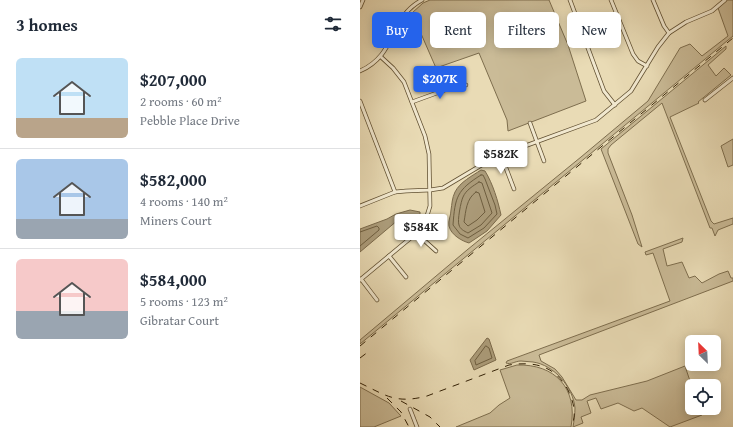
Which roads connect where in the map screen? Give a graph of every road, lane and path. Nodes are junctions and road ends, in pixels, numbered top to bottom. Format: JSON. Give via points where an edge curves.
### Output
{"nodes":[{"id":1,"x":363,"y":0,"type":"edge"},
{"id":2,"x":422,"y":0,"type":"edge"},
{"id":3,"x":570,"y":0,"type":"edge"},
{"id":4,"x":611,"y":0,"type":"edge"},
{"id":5,"x":653,"y":0,"type":"edge"},
{"id":6,"x":725,"y":0,"type":"edge"},
{"id":7,"x":360,"y":7,"type":"edge"},
{"id":8,"x":669,"y":33,"type":"junction"},
{"id":9,"x":381,"y":57,"type":"junction"},
{"id":10,"x":647,"y":66,"type":"junction"},
{"id":11,"x":360,"y":71,"type":"edge"},
{"id":12,"x":733,"y":78,"type":"edge"},
{"id":13,"x":466,"y":85,"type":"dead end"},
{"id":14,"x":705,"y":100,"type":"dead end"},
{"id":15,"x":360,"y":101,"type":"edge"},
{"id":16,"x":412,"y":102,"type":"junction"},
{"id":17,"x":615,"y":105,"type":"junction"},
{"id":18,"x":530,"y":123,"type":"dead end"},
{"id":19,"x":537,"y":142,"type":"junction"},
{"id":20,"x":501,"y":155,"type":"junction"},
{"id":21,"x":544,"y":161,"type":"dead end"},
{"id":22,"x":514,"y":189,"type":"dead end"},
{"id":23,"x":430,"y":190,"type":"junction"},
{"id":24,"x":395,"y":192,"type":"junction"},
{"id":25,"x":360,"y":206,"type":"edge"},
{"id":26,"x":416,"y":233,"type":"junction"},
{"id":27,"x":436,"y":251,"type":"dead end"},
{"id":28,"x":390,"y":256,"type":"junction"},
{"id":29,"x":406,"y":276,"type":"dead end"},
{"id":30,"x":361,"y":280,"type":"edge"},
{"id":31,"x":377,"y":300,"type":"dead end"},
{"id":32,"x":410,"y":409,"type":"dead end"},
{"id":33,"x":417,"y":427,"type":"edge"}],
"edges":[{"from":1,"to":7,"type":"street"},
{"from":2,"to":9,"type":"street","via":[[403,16]]},
{"from":3,"to":17,"type":"street","via":[[604,91]]},
{"from":4,"to":10,"type":"street","via":[[633,54],[638,61]]},
{"from":5,"to":8,"type":"street"},
{"from":6,"to":8,"type":"street","via":[[712,11],[686,22]]},
{"from":8,"to":10,"type":"street"},
{"from":9,"to":11,"type":"street"},
{"from":9,"to":16,"type":"street","via":[[401,77]]},
{"from":10,"to":17,"type":"street","via":[[631,92]]},
{"from":12,"to":14,"type":"street"},
{"from":13,"to":16,"type":"street","via":[[456,86]]},
{"from":15,"to":24,"type":"street"},
{"from":16,"to":23,"type":"street","via":[[428,147]]},
{"from":17,"to":19,"type":"street","via":[[596,120]]},
{"from":18,"to":19,"type":"street"},
{"from":19,"to":20,"type":"street"},
{"from":19,"to":21,"type":"street"},
{"from":20,"to":22,"type":"street"},
{"from":20,"to":23,"type":"street","via":[[443,188]]},
{"from":23,"to":24,"type":"street"},
{"from":23,"to":26,"type":"street","via":[[427,216]]},
{"from":24,"to":25,"type":"street"},
{"from":26,"to":27,"type":"street"},
{"from":26,"to":28,"type":"street"},
{"from":28,"to":29,"type":"street"},
{"from":28,"to":30,"type":"street"},
{"from":30,"to":31,"type":"street"},
{"from":32,"to":33,"type":"street"}]}
